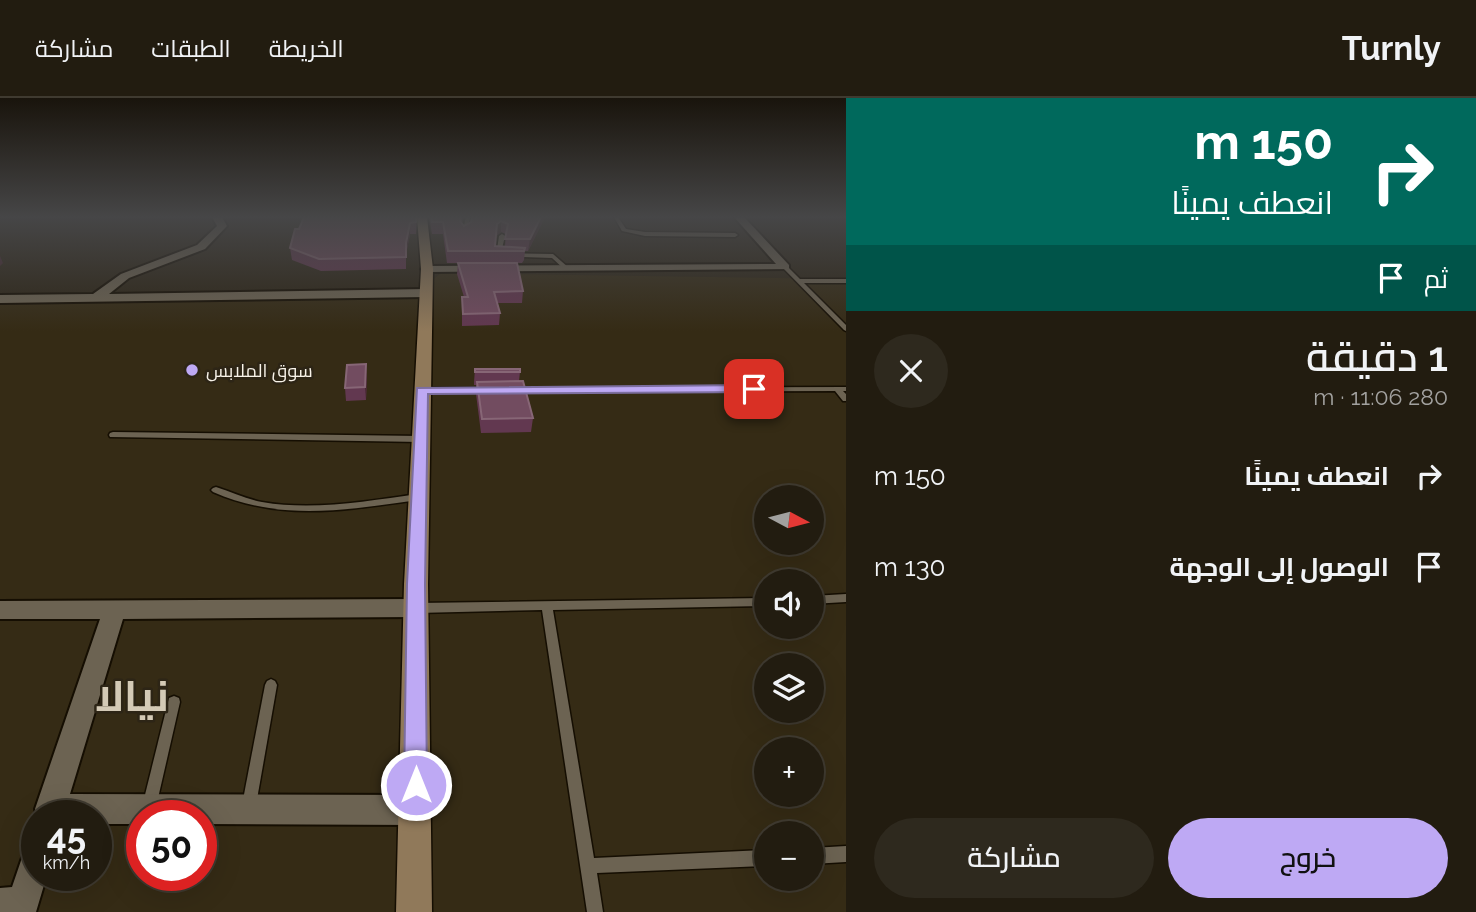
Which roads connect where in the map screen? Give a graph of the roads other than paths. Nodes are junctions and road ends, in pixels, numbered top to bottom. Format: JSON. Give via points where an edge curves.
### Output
{"nodes":[{"id":1,"x":180,"y":255,"type":"edge"},
{"id":2,"x":426,"y":255,"type":"edge"},
{"id":3,"x":498,"y":255,"type":"edge"},
{"id":4,"x":774,"y":255,"type":"edge"},
{"id":5,"x":785,"y":267,"type":"junction"},
{"id":6,"x":566,"y":268,"type":"junction"},
{"id":7,"x":427,"y":269,"type":"junction"},
{"id":8,"x":799,"y":281,"type":"junction"},
{"id":9,"x":846,"y":281,"type":"edge"},
{"id":10,"x":426,"y":293,"type":"junction"},
{"id":11,"x":0,"y":299,"type":"edge"},
{"id":12,"x":94,"y":299,"type":"junction"},
{"id":13,"x":846,"y":329,"type":"edge"},
{"id":14,"x":841,"y":389,"type":"edge"},
{"id":15,"x":421,"y":390,"type":"junction"},
{"id":16,"x":491,"y":390,"type":"edge"},
{"id":17,"x":505,"y":390,"type":"edge"},
{"id":18,"x":846,"y":399,"type":"edge"},
{"id":19,"x":113,"y":435,"type":"dead end"},
{"id":20,"x":421,"y":439,"type":"junction"},
{"id":21,"x":216,"y":490,"type":"dead end"},
{"id":22,"x":418,"y":497,"type":"junction"},
{"id":23,"x":846,"y":598,"type":"edge"},
{"id":24,"x":824,"y":599,"type":"edge"},
{"id":25,"x":754,"y":602,"type":"edge"},
{"id":26,"x":547,"y":607,"type":"junction"},
{"id":27,"x":416,"y":608,"type":"junction"},
{"id":28,"x":0,"y":610,"type":"edge"},
{"id":29,"x":114,"y":612,"type":"junction"},
{"id":30,"x":271,"y":685,"type":"dead end"},
{"id":31,"x":174,"y":702,"type":"dead end"},
{"id":32,"x":53,"y":800,"type":"edge"},
{"id":33,"x":151,"y":800,"type":"edge"},
{"id":34,"x":217,"y":809,"type":"edge"},
{"id":35,"x":248,"y":810,"type":"junction"},
{"id":36,"x":416,"y":810,"type":"junction"},
{"id":37,"x":846,"y":854,"type":"edge"},
{"id":38,"x":824,"y":855,"type":"edge"},
{"id":39,"x":754,"y":859,"type":"edge"},
{"id":40,"x":588,"y":866,"type":"junction"},
{"id":41,"x":414,"y":912,"type":"edge"},
{"id":42,"x":595,"y":912,"type":"edge"}],
"edges":[{"from":1,"to":12,"type":"street","via":[[125,276]]},
{"from":2,"to":7,"type":"main road"},
{"from":3,"to":6,"type":"lane","via":[[553,256]]},
{"from":4,"to":5,"type":"street"},
{"from":5,"to":6,"type":"street"},
{"from":5,"to":8,"type":"lane"},
{"from":6,"to":7,"type":"street"},
{"from":7,"to":10,"type":"main road"},
{"from":8,"to":9,"type":"lane"},
{"from":8,"to":13,"type":"lane"},
{"from":10,"to":12,"type":"street"},
{"from":10,"to":15,"type":"main road"},
{"from":11,"to":12,"type":"street"},
{"from":14,"to":17,"type":"lane"},
{"from":14,"to":18,"type":"lane"},
{"from":15,"to":16,"type":"lane"},
{"from":15,"to":20,"type":"main road"},
{"from":19,"to":20,"type":"lane"},
{"from":20,"to":22,"type":"main road"},
{"from":21,"to":22,"type":"lane","via":[[255,503],[312,508]]},
{"from":22,"to":27,"type":"main road"},
{"from":23,"to":24,"type":"lane"},
{"from":25,"to":26,"type":"lane"},
{"from":26,"to":27,"type":"lane"},
{"from":26,"to":40,"type":"lane"},
{"from":27,"to":29,"type":"street"},
{"from":27,"to":36,"type":"main road"},
{"from":28,"to":29,"type":"street"},
{"from":29,"to":32,"type":"street"},
{"from":30,"to":35,"type":"lane"},
{"from":31,"to":33,"type":"lane"},
{"from":34,"to":35,"type":"street"},
{"from":35,"to":36,"type":"street"},
{"from":36,"to":41,"type":"main road"},
{"from":37,"to":38,"type":"lane"},
{"from":39,"to":40,"type":"lane"},
{"from":40,"to":42,"type":"lane"}]}
